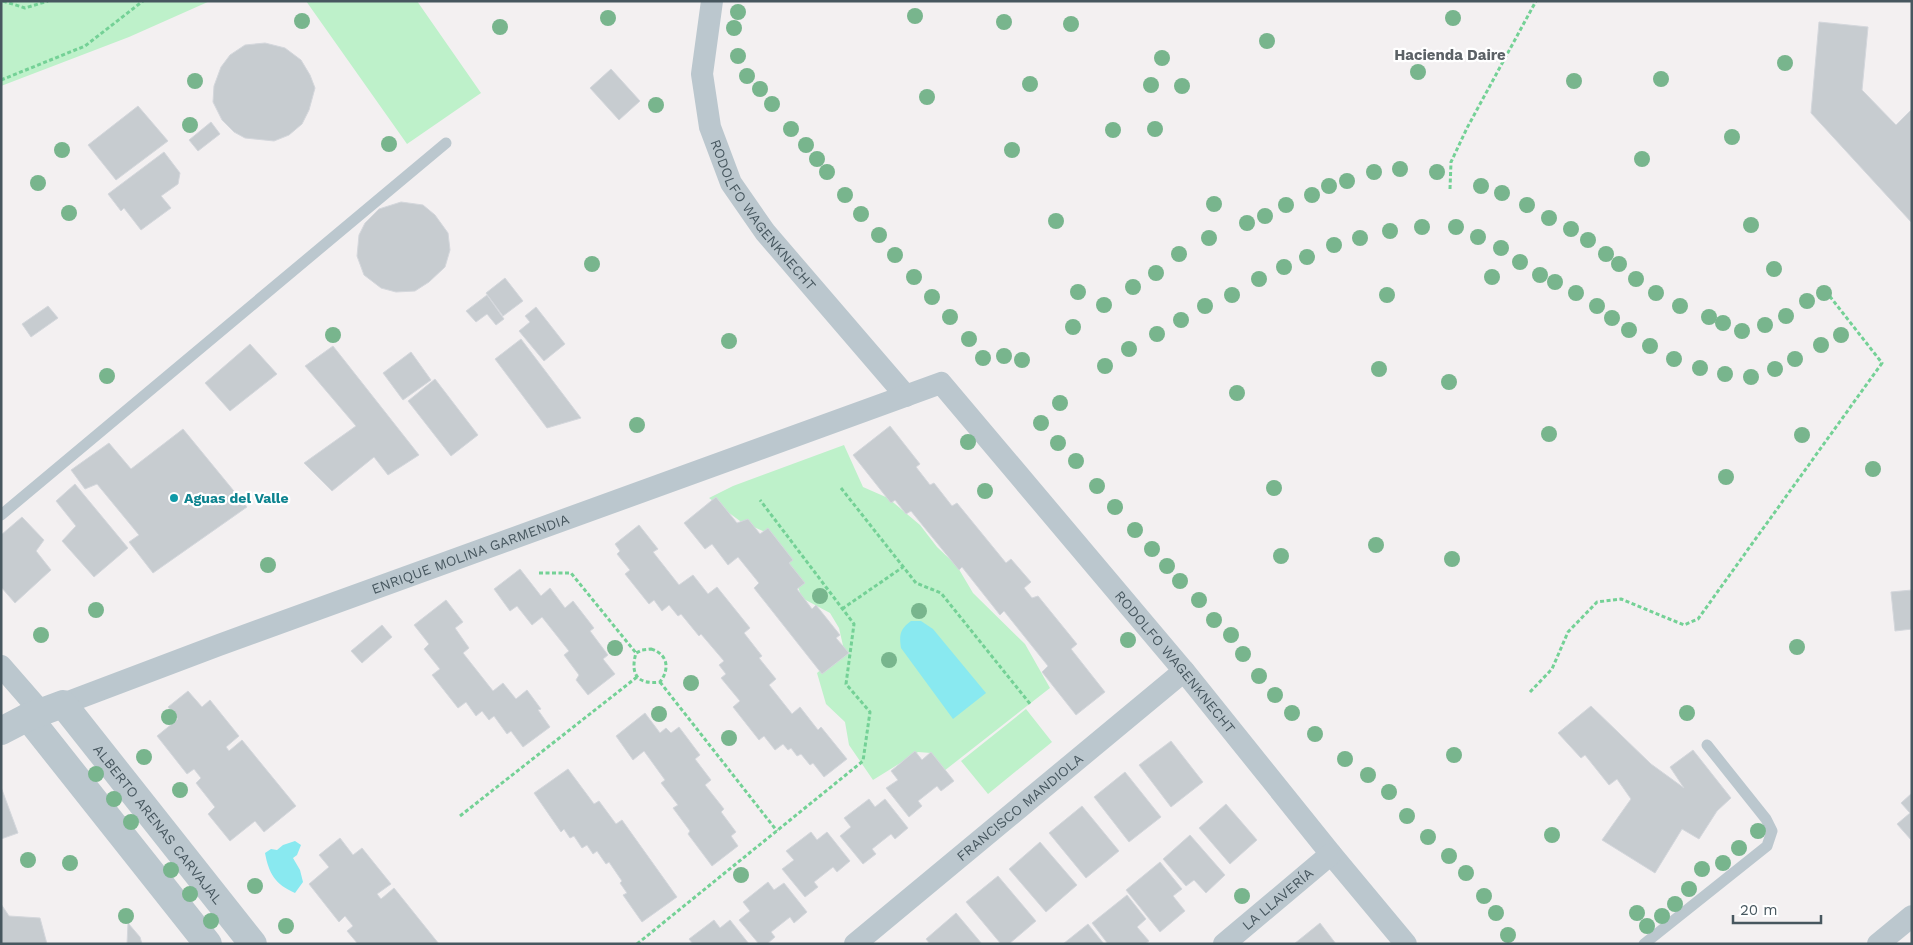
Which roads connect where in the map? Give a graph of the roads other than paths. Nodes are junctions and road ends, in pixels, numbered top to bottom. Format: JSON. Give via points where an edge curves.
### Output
{"nodes":[{"id":1,"x":712,"y":1,"type":"edge"},
{"id":2,"x":446,"y":143,"type":"dead end"},
{"id":3,"x":941,"y":383,"type":"joint"},
{"id":4,"x":906,"y":396,"type":"junction"},
{"id":5,"x":1,"y":515,"type":"edge"},
{"id":6,"x":1,"y":666,"type":"edge"},
{"id":7,"x":1184,"y":671,"type":"junction"},
{"id":8,"x":44,"y":711,"type":"junction"},
{"id":9,"x":1,"y":731,"type":"edge"},
{"id":10,"x":1707,"y":745,"type":"dead end"},
{"id":11,"x":1331,"y":854,"type":"junction"},
{"id":12,"x":1912,"y":916,"type":"edge"},
{"id":13,"x":208,"y":944,"type":"edge"},
{"id":14,"x":253,"y":944,"type":"edge"},
{"id":15,"x":855,"y":944,"type":"edge"},
{"id":16,"x":1224,"y":944,"type":"edge"},
{"id":17,"x":1406,"y":944,"type":"edge"},
{"id":18,"x":1644,"y":944,"type":"edge"},
{"id":19,"x":1878,"y":944,"type":"edge"}],
"edges":[{"from":1,"to":4,"type":"street","name":"RODOLFO WAGENKNECHT","via":[[702,74],[710,127],[731,183],[765,232]]},
{"from":2,"to":5,"type":"lane"},
{"from":3,"to":4,"type":"street","name":"ENRIQUE MOLINA GARMENDIA"},
{"from":3,"to":7,"type":"street","name":"RODOLFO WAGENKNECHT"},
{"from":4,"to":8,"type":"street","name":"ENRIQUE MOLINA GARMENDIA"},
{"from":6,"to":8,"type":"street"},
{"from":7,"to":11,"type":"street","name":"RODOLFO WAGENKNECHT"},
{"from":7,"to":15,"type":"street","name":"FRANCISCO MANDIOLA"},
{"from":8,"to":9,"type":"street","name":"ENRIQUE MOLINA GARMENDIA"},
{"from":8,"to":13,"type":"street"},
{"from":8,"to":14,"type":"street","name":"ALBERTO ARENAS CARVAJAL"},
{"from":10,"to":18,"type":"lane","via":[[1772,831],[1767,846]]},
{"from":11,"to":16,"type":"street","name":"LA LLAVERÍA"},
{"from":11,"to":17,"type":"street","name":"RODOLFO WAGENKNECHT"},
{"from":12,"to":19,"type":"street"}]}
